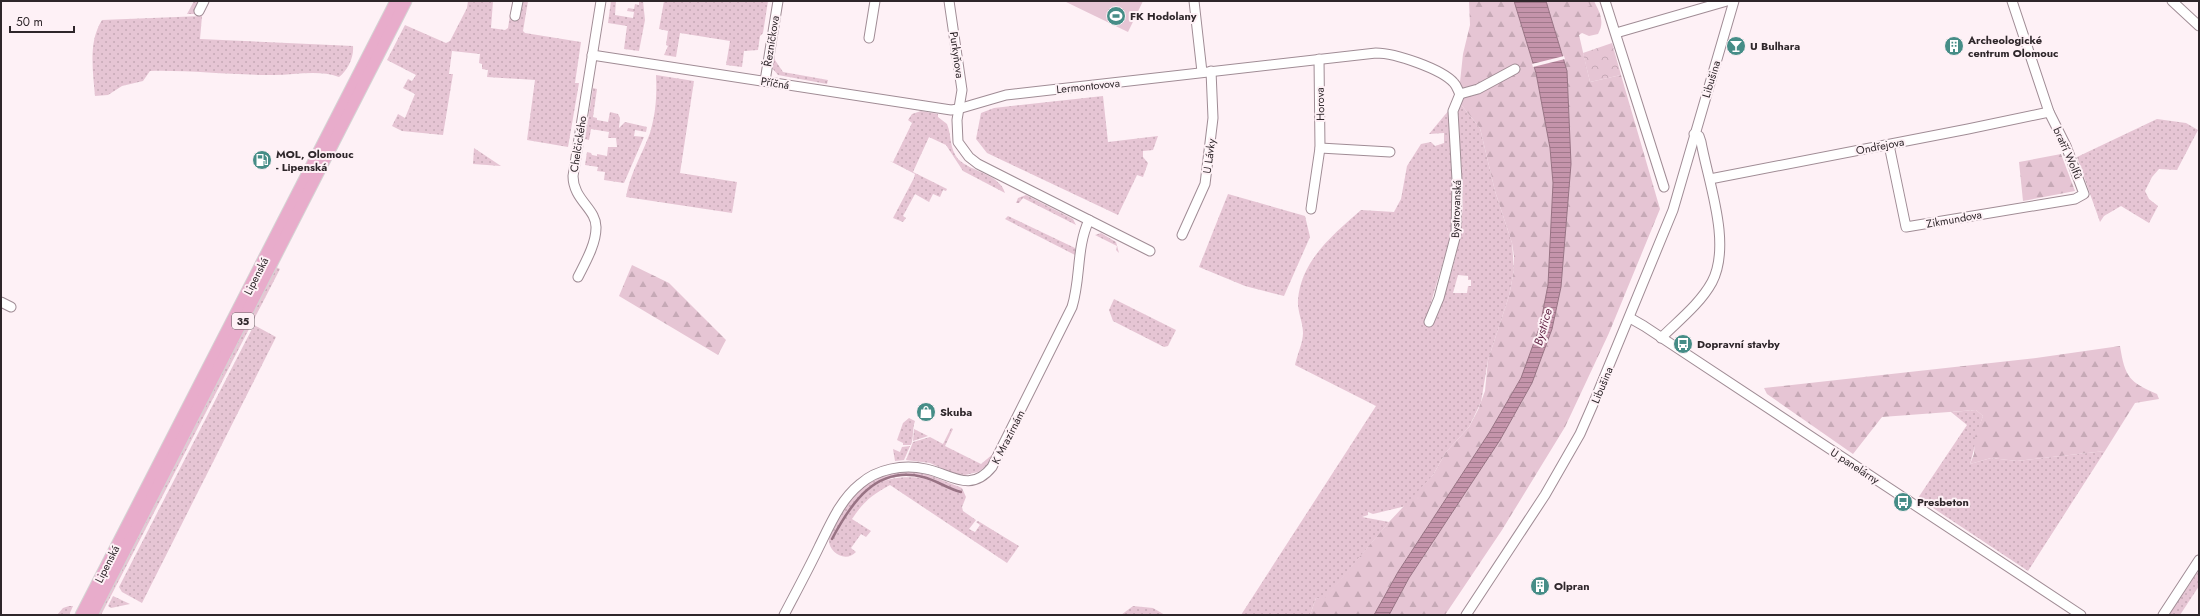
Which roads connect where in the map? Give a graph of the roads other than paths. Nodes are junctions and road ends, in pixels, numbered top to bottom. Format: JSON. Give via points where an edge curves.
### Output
{"nodes":[{"id":1,"x":204,"y":1,"type":"edge"},
{"id":2,"x":396,"y":1,"type":"edge"},
{"id":3,"x":406,"y":1,"type":"edge"},
{"id":4,"x":518,"y":1,"type":"edge"},
{"id":5,"x":600,"y":1,"type":"edge"},
{"id":6,"x":778,"y":1,"type":"edge"},
{"id":7,"x":875,"y":1,"type":"edge"},
{"id":8,"x":949,"y":1,"type":"edge"},
{"id":9,"x":1194,"y":1,"type":"edge"},
{"id":10,"x":1605,"y":1,"type":"edge"},
{"id":11,"x":1727,"y":1,"type":"edge"},
{"id":12,"x":1734,"y":1,"type":"edge"},
{"id":13,"x":2012,"y":1,"type":"edge"},
{"id":14,"x":2172,"y":1,"type":"edge"},
{"id":15,"x":199,"y":11,"type":"dead end"},
{"id":16,"x":515,"y":16,"type":"dead end"},
{"id":17,"x":2199,"y":26,"type":"edge"},
{"id":18,"x":1616,"y":33,"type":"junction"},
{"id":19,"x":869,"y":38,"type":"dead end"},
{"id":20,"x":592,"y":55,"type":"junction"},
{"id":21,"x":1318,"y":59,"type":"junction"},
{"id":22,"x":1515,"y":69,"type":"dead end"},
{"id":23,"x":1207,"y":72,"type":"junction"},
{"id":24,"x":765,"y":82,"type":"junction"},
{"id":25,"x":1460,"y":94,"type":"junction"},
{"id":26,"x":958,"y":109,"type":"junction"},
{"id":27,"x":2049,"y":112,"type":"junction"},
{"id":28,"x":1694,"y":134,"type":"junction"},
{"id":29,"x":1888,"y":145,"type":"junction"},
{"id":30,"x":1320,"y":148,"type":"junction"},
{"id":31,"x":1390,"y":152,"type":"dead end"},
{"id":32,"x":1710,"y":179,"type":"junction"},
{"id":33,"x":1664,"y":187,"type":"dead end"},
{"id":34,"x":2084,"y":194,"type":"joint"},
{"id":35,"x":1311,"y":209,"type":"dead end"},
{"id":36,"x":1089,"y":220,"type":"junction"},
{"id":37,"x":1182,"y":235,"type":"dead end"},
{"id":38,"x":1150,"y":251,"type":"dead end"},
{"id":39,"x":578,"y":277,"type":"dead end"},
{"id":40,"x":1,"y":302,"type":"edge"},
{"id":41,"x":11,"y":307,"type":"dead end"},
{"id":42,"x":1630,"y":318,"type":"junction"},
{"id":43,"x":1429,"y":322,"type":"dead end"},
{"id":44,"x":1661,"y":338,"type":"junction"},
{"id":45,"x":2199,"y":560,"type":"edge"},
{"id":46,"x":82,"y":615,"type":"edge"},
{"id":47,"x":92,"y":615,"type":"edge"},
{"id":48,"x":784,"y":615,"type":"edge"},
{"id":49,"x":1466,"y":615,"type":"edge"},
{"id":50,"x":2081,"y":615,"type":"edge"},
{"id":51,"x":2163,"y":615,"type":"edge"}],
"edges":[{"from":1,"to":15,"type":"street"},
{"from":2,"to":46,"type":"main road","name":"Lipenská","number":"35"},
{"from":3,"to":47,"type":"main road","name":"Lipenská","number":"35"},
{"from":4,"to":16,"type":"street"},
{"from":5,"to":20,"type":"street","name":"Chelčického"},
{"from":6,"to":24,"type":"street","name":"Řezníčkova"},
{"from":7,"to":19,"type":"street"},
{"from":8,"to":26,"type":"street","name":"Purkyňova","via":[[962,90]]},
{"from":9,"to":23,"type":"street","name":"U Lávky"},
{"from":10,"to":18,"type":"street"},
{"from":11,"to":18,"type":"street"},
{"from":12,"to":28,"type":"street","name":"Libušina"},
{"from":13,"to":27,"type":"street"},
{"from":14,"to":17,"type":"street"},
{"from":18,"to":33,"type":"street"},
{"from":20,"to":24,"type":"street","name":"Příčná"},
{"from":20,"to":39,"type":"street","name":"Chelčického","via":[[572,184],[593,216],[596,227]]},
{"from":21,"to":23,"type":"street","name":"Lermontovova"},
{"from":21,"to":25,"type":"street","name":"Lermontovova","via":[[1376,53],[1396,55],[1446,77],[1454,83]]},
{"from":21,"to":30,"type":"street","name":"Horova"},
{"from":22,"to":25,"type":"street","via":[[1478,89]]},
{"from":23,"to":26,"type":"street","name":"Lermontovova","via":[[1006,95]]},
{"from":23,"to":37,"type":"street","name":"U Lávky","via":[[1213,113],[1205,184]]},
{"from":24,"to":26,"type":"street","name":"Příčná"},
{"from":25,"to":43,"type":"street","name":"Bystrovanská","via":[[1453,111],[1457,180],[1456,234],[1439,298]]},
{"from":26,"to":36,"type":"street","via":[[958,142],[969,157]]},
{"from":27,"to":29,"type":"street","name":"Ondřejova"},
{"from":27,"to":34,"type":"street","name":"bratří Wolfů","via":[[2066,146]]},
{"from":28,"to":32,"type":"street","via":[[1700,138]]},
{"from":28,"to":42,"type":"street","name":"Libušina","via":[[1673,210]]},
{"from":29,"to":32,"type":"street","name":"Ondřejova"},
{"from":29,"to":34,"type":"street","name":"Zikmundova","via":[[1906,227],[2075,199]]},
{"from":30,"to":31,"type":"street"},
{"from":30,"to":35,"type":"street","name":"Horova"},
{"from":32,"to":44,"type":"street","via":[[1718,217],[1719,258],[1713,281],[1702,297]]},
{"from":36,"to":38,"type":"street"},
{"from":36,"to":48,"type":"street","name":"K Mrazírnám","via":[[1082,240],[1072,307],[992,467],[983,475],[964,482],[926,469],[910,467],[884,471],[861,483],[840,507]]},
{"from":40,"to":41,"type":"street"},
{"from":42,"to":44,"type":"street","name":"U panelárny"},
{"from":42,"to":49,"type":"street","name":"Libušina","via":[[1594,402],[1546,495]]},
{"from":44,"to":50,"type":"street","name":"U panelárny"},
{"from":45,"to":51,"type":"street"}]}
